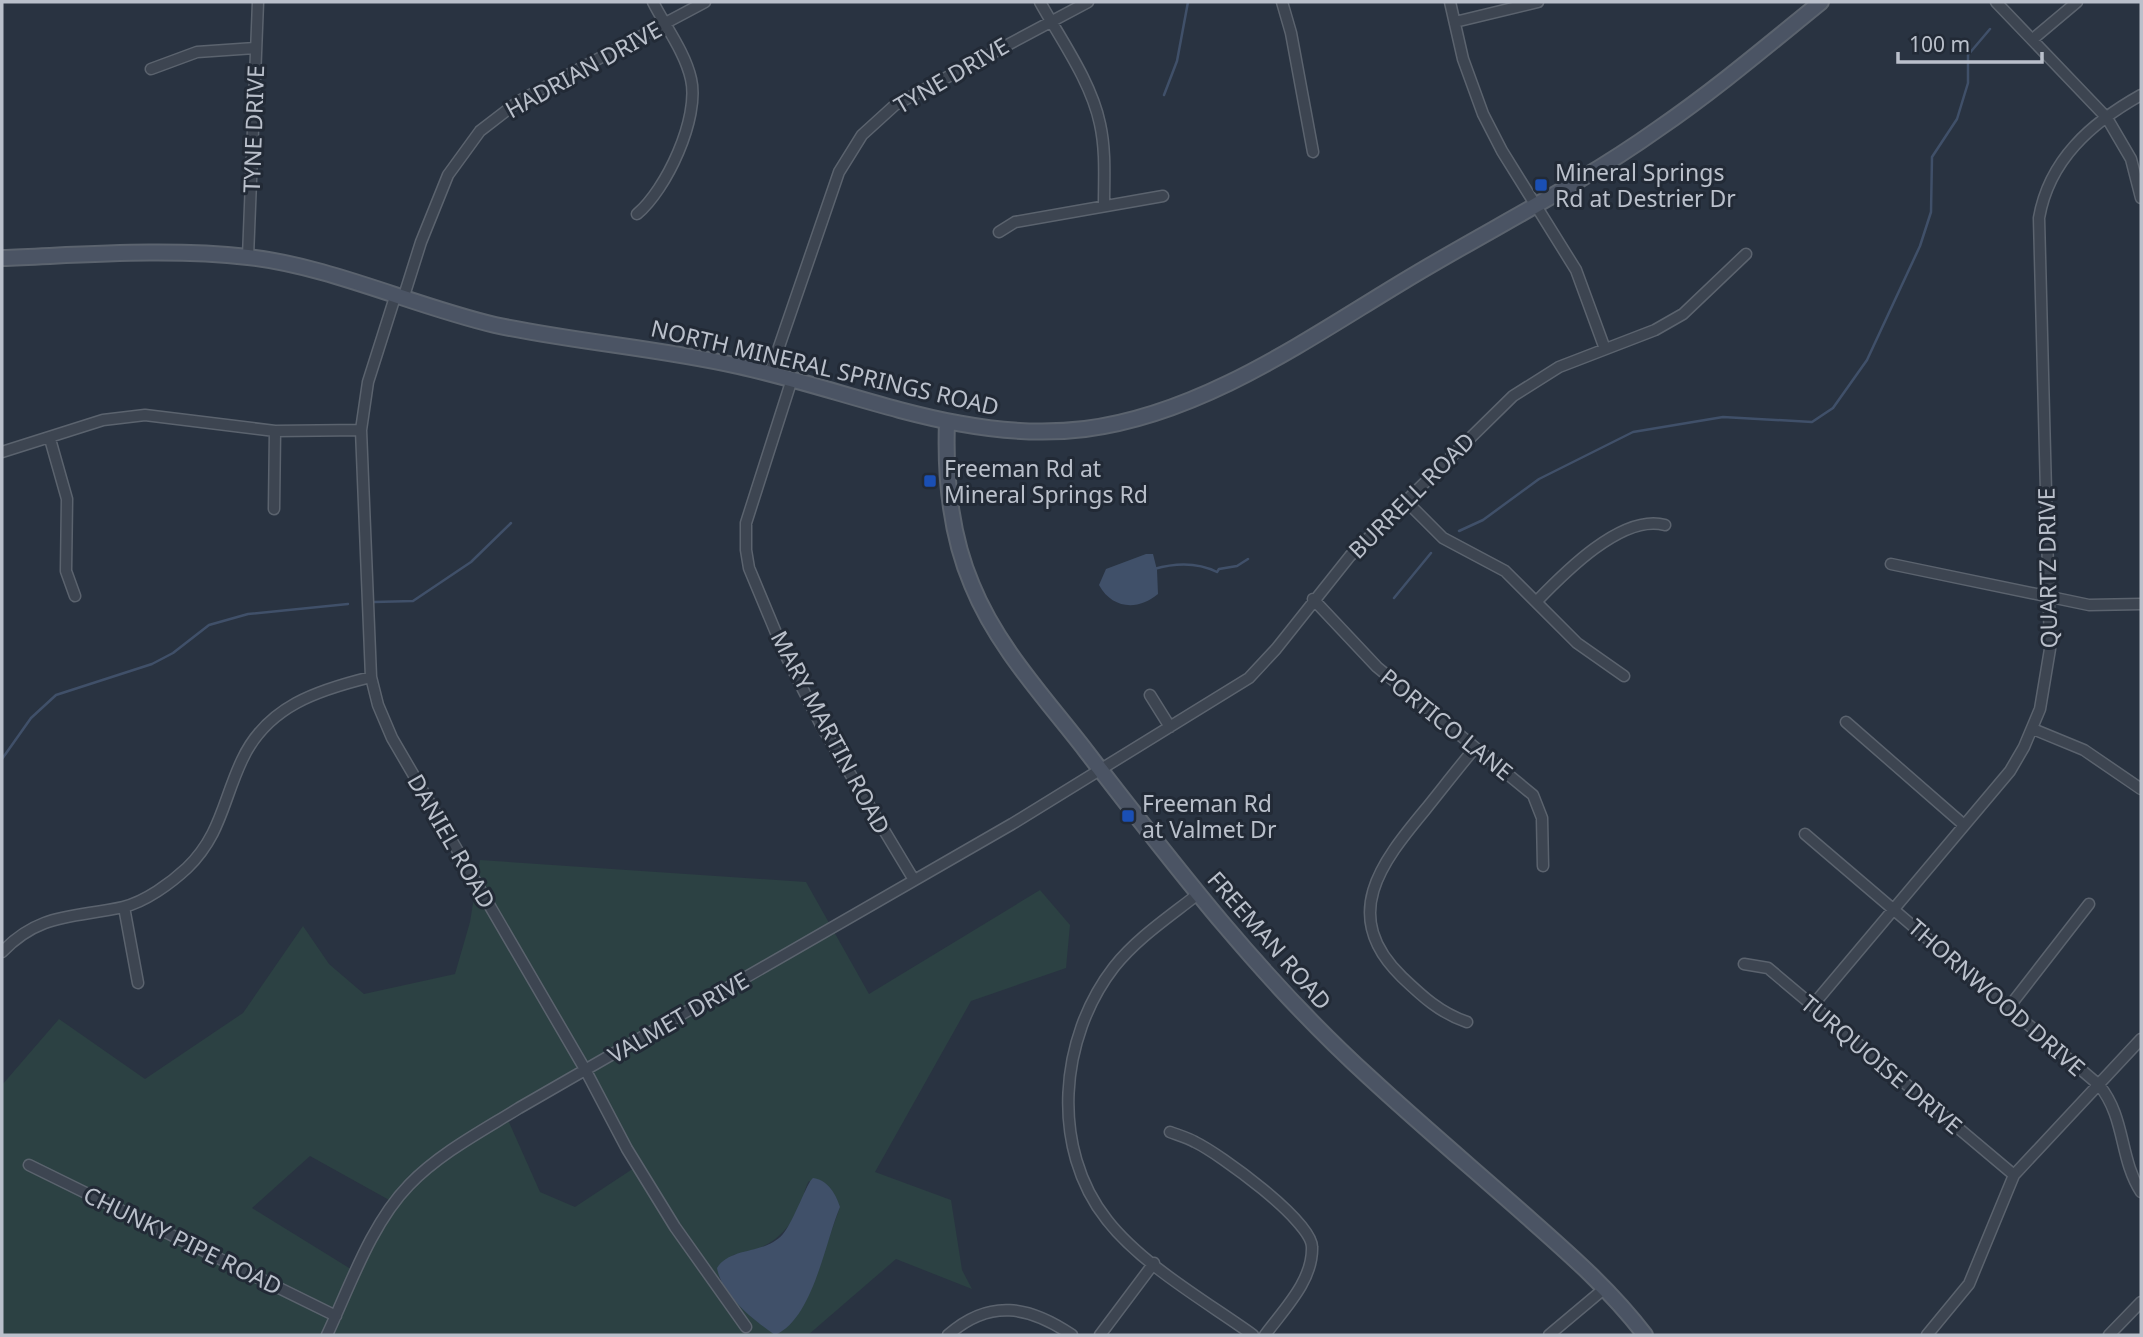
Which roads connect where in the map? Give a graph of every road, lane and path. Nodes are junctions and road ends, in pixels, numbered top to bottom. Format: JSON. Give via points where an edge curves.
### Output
{"nodes":[{"id":1,"x":258,"y":2,"type":"edge"},
{"id":2,"x":653,"y":2,"type":"edge"},
{"id":3,"x":705,"y":2,"type":"edge"},
{"id":4,"x":1040,"y":2,"type":"edge"},
{"id":5,"x":1087,"y":2,"type":"edge"},
{"id":6,"x":1282,"y":2,"type":"edge"},
{"id":7,"x":1450,"y":2,"type":"edge"},
{"id":8,"x":1538,"y":2,"type":"edge"},
{"id":9,"x":1821,"y":2,"type":"edge"},
{"id":10,"x":1996,"y":2,"type":"edge"},
{"id":11,"x":2077,"y":2,"type":"edge"},
{"id":12,"x":1051,"y":21,"type":"junction"},
{"id":13,"x":1455,"y":22,"type":"junction"},
{"id":14,"x":664,"y":24,"type":"junction"},
{"id":15,"x":2033,"y":39,"type":"junction"},
{"id":16,"x":255,"y":48,"type":"junction"},
{"id":17,"x":151,"y":69,"type":"dead end"},
{"id":18,"x":2141,"y":95,"type":"edge"},
{"id":19,"x":2106,"y":118,"type":"junction"},
{"id":20,"x":1313,"y":152,"type":"dead end"},
{"id":21,"x":1163,"y":196,"type":"dead end"},
{"id":22,"x":2141,"y":198,"type":"edge"},
{"id":23,"x":1536,"y":204,"type":"junction"},
{"id":24,"x":1104,"y":206,"type":"junction"},
{"id":25,"x":637,"y":214,"type":"dead end"},
{"id":26,"x":999,"y":232,"type":"dead end"},
{"id":27,"x":1746,"y":254,"type":"dead end"},
{"id":28,"x":248,"y":257,"type":"junction"},
{"id":29,"x":2,"y":258,"type":"edge"},
{"id":30,"x":399,"y":298,"type":"junction"},
{"id":31,"x":1605,"y":349,"type":"junction"},
{"id":32,"x":770,"y":373,"type":"junction"},
{"id":33,"x":792,"y":379,"type":"junction"},
{"id":34,"x":947,"y":422,"type":"junction"},
{"id":35,"x":275,"y":430,"type":"junction"},
{"id":36,"x":361,"y":430,"type":"junction"},
{"id":37,"x":50,"y":439,"type":"junction"},
{"id":38,"x":2,"y":452,"type":"edge"},
{"id":39,"x":1406,"y":501,"type":"junction"},
{"id":40,"x":274,"y":509,"type":"dead end"},
{"id":41,"x":1665,"y":525,"type":"dead end"},
{"id":42,"x":1891,"y":564,"type":"dead end"},
{"id":43,"x":75,"y":596,"type":"dead end"},
{"id":44,"x":2049,"y":597,"type":"junction"},
{"id":45,"x":1313,"y":599,"type":"junction"},
{"id":46,"x":1536,"y":602,"type":"junction"},
{"id":47,"x":2141,"y":604,"type":"edge"},
{"id":48,"x":1624,"y":676,"type":"dead end"},
{"id":49,"x":371,"y":677,"type":"junction"},
{"id":50,"x":1150,"y":695,"type":"dead end"},
{"id":51,"x":1846,"y":722,"type":"dead end"},
{"id":52,"x":1170,"y":727,"type":"junction"},
{"id":53,"x":2033,"y":729,"type":"junction"},
{"id":54,"x":1475,"y":748,"type":"junction"},
{"id":55,"x":1100,"y":769,"type":"junction"},
{"id":56,"x":2141,"y":789,"type":"edge"},
{"id":57,"x":1964,"y":825,"type":"junction"},
{"id":58,"x":1805,"y":834,"type":"dead end"},
{"id":59,"x":1543,"y":866,"type":"dead end"},
{"id":60,"x":914,"y":880,"type":"junction"},
{"id":61,"x":1198,"y":894,"type":"junction"},
{"id":62,"x":2088,"y":904,"type":"dead end"},
{"id":63,"x":124,"y":907,"type":"junction"},
{"id":64,"x":1894,"y":909,"type":"junction"},
{"id":65,"x":2,"y":952,"type":"edge"},
{"id":66,"x":1744,"y":964,"type":"dead end"},
{"id":67,"x":138,"y":983,"type":"dead end"},
{"id":68,"x":1813,"y":1005,"type":"junction"},
{"id":69,"x":2009,"y":1007,"type":"junction"},
{"id":70,"x":1467,"y":1021,"type":"dead end"},
{"id":71,"x":2141,"y":1039,"type":"edge"},
{"id":72,"x":586,"y":1071,"type":"junction"},
{"id":73,"x":2097,"y":1084,"type":"junction"},
{"id":74,"x":1170,"y":1132,"type":"dead end"},
{"id":75,"x":29,"y":1164,"type":"dead end"},
{"id":76,"x":2014,"y":1175,"type":"junction"},
{"id":77,"x":2141,"y":1192,"type":"edge"},
{"id":78,"x":1154,"y":1263,"type":"junction"},
{"id":79,"x":1605,"y":1288,"type":"junction"},
{"id":80,"x":2141,"y":1302,"type":"edge"},
{"id":81,"x":336,"y":1316,"type":"junction"},
{"id":82,"x":746,"y":1326,"type":"dead end"},
{"id":83,"x":327,"y":1335,"type":"edge"},
{"id":84,"x":948,"y":1335,"type":"edge"},
{"id":85,"x":1072,"y":1335,"type":"edge"},
{"id":86,"x":1100,"y":1335,"type":"edge"},
{"id":87,"x":1253,"y":1335,"type":"edge"},
{"id":88,"x":1265,"y":1335,"type":"edge"},
{"id":89,"x":1549,"y":1335,"type":"edge"},
{"id":90,"x":1645,"y":1335,"type":"edge"},
{"id":91,"x":1927,"y":1335,"type":"edge"},
{"id":92,"x":2109,"y":1335,"type":"edge"}],
"edges":[{"from":1,"to":16,"type":"street","name":"TYNE DRIVE"},
{"from":2,"to":14,"type":"street"},
{"from":3,"to":14,"type":"street","name":"HADRIAN DRIVE"},
{"from":4,"to":12,"type":"street"},
{"from":5,"to":12,"type":"street","name":"TYNE DRIVE"},
{"from":6,"to":20,"type":"street"},
{"from":7,"to":13,"type":"street"},
{"from":8,"to":13,"type":"street"},
{"from":9,"to":23,"type":"street","name":"NORTH MINERAL SPRINGS ROAD","via":[[1656,131]]},
{"from":10,"to":15,"type":"street"},
{"from":11,"to":15,"type":"street"},
{"from":12,"to":24,"type":"street","via":[[1100,122]]},
{"from":12,"to":32,"type":"street","name":"TYNE DRIVE","via":[[895,105],[862,135],[839,172]]},
{"from":13,"to":23,"type":"street","via":[[1483,114]]},
{"from":14,"to":25,"type":"street","via":[[691,77],[691,107],[678,150],[656,196]]},
{"from":14,"to":30,"type":"street","name":"HADRIAN DRIVE","via":[[519,102],[480,131],[448,175]]},
{"from":15,"to":19,"type":"street"},
{"from":16,"to":17,"type":"street","via":[[197,52]]},
{"from":16,"to":28,"type":"street","name":"TYNE DRIVE"},
{"from":18,"to":19,"type":"street","name":"QUARTZ DRIVE"},
{"from":19,"to":22,"type":"street","via":[[2131,159]]},
{"from":19,"to":44,"type":"street","name":"QUARTZ DRIVE","via":[[2062,159],[2044,194],[2039,218]]},
{"from":21,"to":24,"type":"street"},
{"from":23,"to":31,"type":"street","via":[[1576,270]]},
{"from":23,"to":34,"type":"street","name":"NORTH MINERAL SPRINGS ROAD","via":[[1248,372],[1169,408],[1082,429],[1013,431]]},
{"from":24,"to":26,"type":"street","via":[[1015,222]]},
{"from":27,"to":31,"type":"street","name":"BURRELL ROAD","via":[[1683,314]]},
{"from":28,"to":29,"type":"street","name":"NORTH MINERAL SPRINGS ROAD","via":[[154,253]]},
{"from":28,"to":30,"type":"street","name":"NORTH MINERAL SPRINGS ROAD"},
{"from":30,"to":32,"type":"street","name":"NORTH MINERAL SPRINGS ROAD","via":[[509,327]]},
{"from":30,"to":36,"type":"street","name":"DANIEL ROAD","via":[[377,345]]},
{"from":31,"to":39,"type":"street","name":"BURRELL ROAD","via":[[1527,385]]},
{"from":32,"to":33,"type":"street","name":"NORTH MINERAL SPRINGS ROAD"},
{"from":33,"to":34,"type":"street","name":"NORTH MINERAL SPRINGS ROAD"},
{"from":33,"to":60,"type":"street","name":"MARY MARTIN ROAD","via":[[746,523],[749,568],[822,727]]},
{"from":34,"to":55,"type":"street","name":"FREEMAN ROAD","via":[[954,517],[972,585],[1011,653]]},
{"from":35,"to":36,"type":"street"},
{"from":35,"to":37,"type":"street","via":[[145,415],[103,420]]},
{"from":35,"to":40,"type":"street"},
{"from":36,"to":49,"type":"street","name":"DANIEL ROAD"},
{"from":37,"to":38,"type":"street"},
{"from":37,"to":43,"type":"street","via":[[67,499],[66,571]]},
{"from":39,"to":45,"type":"street","name":"BURRELL ROAD"},
{"from":39,"to":46,"type":"street","via":[[1443,538],[1505,571]]},
{"from":41,"to":46,"type":"street","via":[[1643,525],[1597,546]]},
{"from":42,"to":44,"type":"street"},
{"from":44,"to":47,"type":"street","via":[[2089,605]]},
{"from":44,"to":53,"type":"street","name":"QUARTZ DRIVE","via":[[2049,665]]},
{"from":45,"to":52,"type":"street","name":"BURRELL ROAD","via":[[1249,678]]},
{"from":45,"to":54,"type":"street","name":"PORTICO LANE","via":[[1377,667]]},
{"from":46,"to":48,"type":"street","via":[[1594,658]]},
{"from":49,"to":63,"type":"street","via":[[325,688],[296,701],[264,728],[242,760],[223,815],[204,850],[164,886]]},
{"from":49,"to":72,"type":"street","name":"DANIEL ROAD","via":[[392,738]]},
{"from":50,"to":52,"type":"street"},
{"from":51,"to":57,"type":"street"},
{"from":52,"to":55,"type":"street","name":"BURRELL ROAD"},
{"from":53,"to":56,"type":"street","via":[[2084,750]]},
{"from":53,"to":57,"type":"street","name":"QUARTZ DRIVE","via":[[2010,771]]},
{"from":54,"to":59,"type":"street","name":"PORTICO LANE","via":[[1538,803]]},
{"from":54,"to":70,"type":"street","via":[[1379,870],[1370,910],[1382,952],[1399,973],[1446,1015]]},
{"from":55,"to":60,"type":"street","name":"VALMET DRIVE"},
{"from":55,"to":61,"type":"street","name":"FREEMAN ROAD"},
{"from":57,"to":64,"type":"street","name":"QUARTZ DRIVE"},
{"from":58,"to":64,"type":"street","name":"THORNWOOD DRIVE"},
{"from":60,"to":72,"type":"street","name":"VALMET DRIVE"},
{"from":61,"to":78,"type":"street","via":[[1140,939],[1109,973],[1077,1035],[1070,1072],[1075,1161],[1089,1195],[1108,1222]]},
{"from":61,"to":79,"type":"street","name":"FREEMAN ROAD","via":[[1276,988],[1320,1032]]},
{"from":62,"to":69,"type":"street"},
{"from":63,"to":65,"type":"street","via":[[54,918],[23,933]]},
{"from":63,"to":67,"type":"street"},
{"from":64,"to":68,"type":"street","name":"QUARTZ DRIVE"},
{"from":64,"to":69,"type":"street","name":"THORNWOOD DRIVE"},
{"from":66,"to":68,"type":"street","name":"TURQUOISE DRIVE","via":[[1768,968]]},
{"from":68,"to":76,"type":"street","name":"TURQUOISE DRIVE"},
{"from":69,"to":73,"type":"street","name":"THORNWOOD DRIVE"},
{"from":71,"to":73,"type":"street"},
{"from":72,"to":81,"type":"street","name":"VALMET DRIVE","via":[[471,1138],[408,1186],[386,1216]]},
{"from":72,"to":82,"type":"street","name":"DANIEL ROAD","via":[[657,1199]]},
{"from":73,"to":76,"type":"street"},
{"from":73,"to":77,"type":"street","name":"THORNWOOD DRIVE","via":[[2119,1118],[2126,1164]]},
{"from":74,"to":88,"type":"street","via":[[1195,1142],[1273,1198],[1306,1230],[1312,1244],[1308,1275]]},
{"from":75,"to":81,"type":"street","name":"CHUNKY PIPE ROAD"},
{"from":76,"to":91,"type":"street","via":[[1969,1284]]},
{"from":78,"to":86,"type":"street"},
{"from":78,"to":87,"type":"street"},
{"from":79,"to":89,"type":"street"},
{"from":79,"to":90,"type":"street","name":"FREEMAN ROAD"},
{"from":80,"to":92,"type":"street"},
{"from":81,"to":83,"type":"street","name":"VALMET DRIVE"},
{"from":84,"to":85,"type":"street","via":[[999,1308],[1028,1312]]}]}
